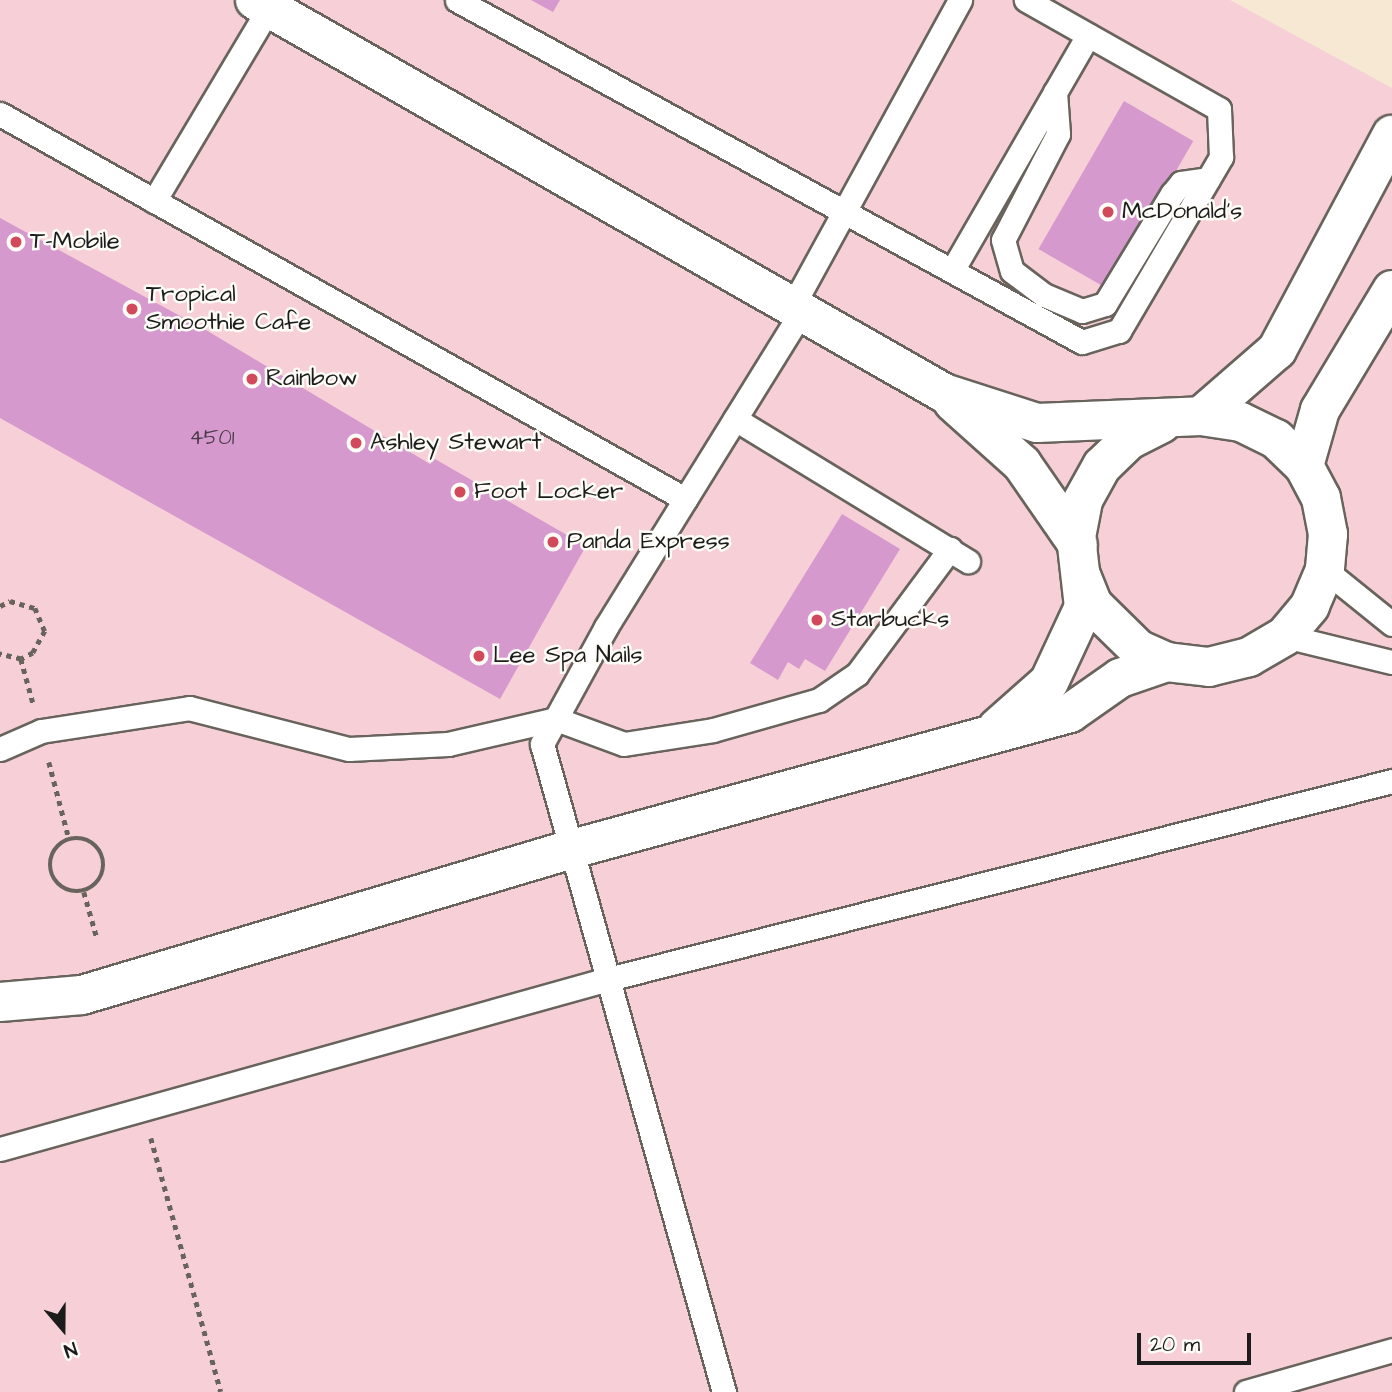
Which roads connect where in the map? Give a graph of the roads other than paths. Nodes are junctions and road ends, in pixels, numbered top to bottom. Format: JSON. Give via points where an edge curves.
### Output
{"nodes":[{"id":1,"x":457,"y":0,"type":"edge"},
{"id":2,"x":960,"y":0,"type":"edge"},
{"id":3,"x":1026,"y":0,"type":"edge"},
{"id":4,"x":262,"y":4,"type":"edge"},
{"id":5,"x":1088,"y":35,"type":"junction"},
{"id":6,"x":1055,"y":92,"type":"junction"},
{"id":7,"x":0,"y":114,"type":"edge"},
{"id":8,"x":1392,"y":135,"type":"edge"},
{"id":9,"x":1208,"y":178,"type":"junction"},
{"id":10,"x":154,"y":201,"type":"junction"},
{"id":11,"x":846,"y":208,"type":"junction"},
{"id":12,"x":953,"y":269,"type":"junction"},
{"id":13,"x":1392,"y":290,"type":"edge"},
{"id":14,"x":797,"y":309,"type":"junction"},
{"id":15,"x":944,"y":393,"type":"junction"},
{"id":16,"x":1202,"y":416,"type":"junction"},
{"id":17,"x":735,"y":419,"type":"junction"},
{"id":18,"x":1163,"y":422,"type":"junction"},
{"id":19,"x":1304,"y":466,"type":"junction"},
{"id":20,"x":685,"y":499,"type":"junction"},
{"id":21,"x":1079,"y":560,"type":"junction"},
{"id":22,"x":1325,"y":570,"type":"junction"},
{"id":23,"x":1392,"y":624,"type":"edge"},
{"id":24,"x":1285,"y":636,"type":"junction"},
{"id":25,"x":1167,"y":662,"type":"junction"},
{"id":26,"x":1392,"y":663,"type":"edge"},
{"id":27,"x":556,"y":719,"type":"junction"},
{"id":28,"x":995,"y":729,"type":"junction"},
{"id":29,"x":0,"y":749,"type":"edge"},
{"id":30,"x":1392,"y":781,"type":"edge"},
{"id":31,"x":572,"y":849,"type":"junction"},
{"id":32,"x":608,"y":979,"type":"junction"},
{"id":33,"x":0,"y":1002,"type":"edge"},
{"id":34,"x":0,"y":1149,"type":"edge"},
{"id":35,"x":1392,"y":1350,"type":"edge"},
{"id":36,"x":724,"y":1392,"type":"edge"},
{"id":37,"x":1246,"y":1392,"type":"edge"}],
"edges":[{"from":1,"to":11,"type":"lane"},
{"from":2,"to":11,"type":"lane"},
{"from":3,"to":5,"type":"lane"},
{"from":4,"to":10,"type":"lane"},
{"from":4,"to":14,"type":"street"},
{"from":5,"to":6,"type":"lane"},
{"from":5,"to":9,"type":"lane","via":[[1219,108],[1221,157]]},
{"from":6,"to":9,"type":"lane","via":[[1058,134],[1003,240],[1012,271],[1044,295],[1082,311],[1105,304],[1172,194],[1181,183]]},
{"from":6,"to":12,"type":"lane"},
{"from":7,"to":10,"type":"lane"},
{"from":8,"to":16,"type":"street","via":[[1277,350]]},
{"from":9,"to":12,"type":"lane","via":[[1119,331],[1082,342]]},
{"from":10,"to":20,"type":"lane"},
{"from":11,"to":12,"type":"lane"},
{"from":11,"to":14,"type":"lane"},
{"from":13,"to":19,"type":"street","via":[[1320,410]]},
{"from":14,"to":15,"type":"street"},
{"from":14,"to":17,"type":"lane"},
{"from":15,"to":18,"type":"street","via":[[1037,424]]},
{"from":15,"to":21,"type":"street","via":[[1023,464]]},
{"from":16,"to":18,"type":"street"},
{"from":16,"to":19,"type":"street","via":[[1241,422],[1276,439]]},
{"from":17,"to":20,"type":"lane"},
{"from":17,"to":27,"type":"lane","via":[[959,555],[858,674],[819,700],[713,730],[624,744]]},
{"from":18,"to":21,"type":"street","via":[[1129,440],[1101,466],[1083,500]]},
{"from":19,"to":22,"type":"street","via":[[1321,498],[1328,534]]},
{"from":20,"to":27,"type":"lane"},
{"from":21,"to":25,"type":"street","via":[[1112,630]]},
{"from":21,"to":28,"type":"street","via":[[1084,607],[1049,682]]},
{"from":22,"to":23,"type":"lane"},
{"from":22,"to":24,"type":"street","via":[[1310,606]]},
{"from":24,"to":25,"type":"street","via":[[1250,657],[1209,667]]},
{"from":24,"to":26,"type":"lane"},
{"from":25,"to":28,"type":"street","via":[[1120,678],[1070,713]]},
{"from":27,"to":29,"type":"lane","via":[[448,744],[349,749],[189,708],[41,731]]},
{"from":27,"to":31,"type":"lane","via":[[542,744]]},
{"from":28,"to":31,"type":"street"},
{"from":30,"to":32,"type":"lane"},
{"from":31,"to":32,"type":"lane"},
{"from":31,"to":33,"type":"street","via":[[82,995]]},
{"from":32,"to":34,"type":"lane"},
{"from":32,"to":36,"type":"lane"},
{"from":35,"to":37,"type":"lane"}]}
